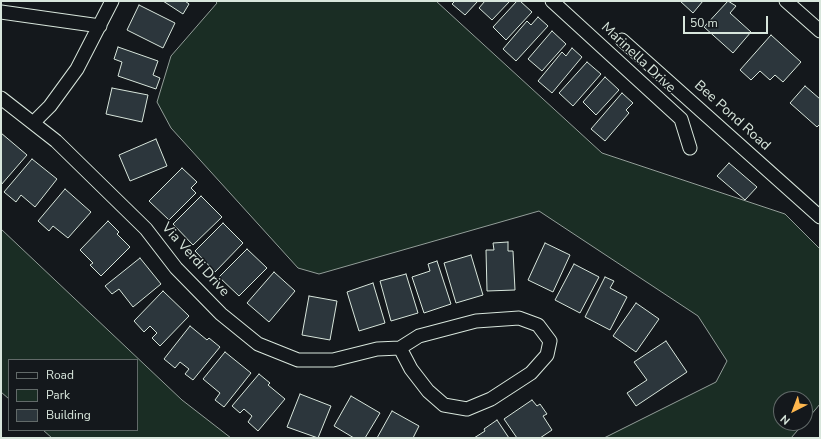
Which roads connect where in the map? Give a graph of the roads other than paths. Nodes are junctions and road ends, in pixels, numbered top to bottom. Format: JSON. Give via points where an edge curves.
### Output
{"nodes":[{"id":1,"x":112,"y":1,"type":"edge"},
{"id":2,"x":552,"y":1,"type":"edge"},
{"id":3,"x":786,"y":1,"type":"edge"},
{"id":4,"x":1,"y":12,"type":"edge"},
{"id":5,"x":100,"y":26,"type":"junction"},
{"id":6,"x":820,"y":32,"type":"edge"},
{"id":7,"x":622,"y":40,"type":"dead end"},
{"id":8,"x":1,"y":98,"type":"edge"},
{"id":9,"x":33,"y":123,"type":"junction"},
{"id":10,"x":690,"y":148,"type":"dead end"},
{"id":11,"x":820,"y":216,"type":"edge"},
{"id":12,"x":400,"y":348,"type":"junction"}],
"edges":[{"from":1,"to":5,"type":"street"},
{"from":2,"to":10,"type":"street","name":"Marinella Drive","via":[[681,119]]},
{"from":3,"to":6,"type":"street"},
{"from":4,"to":5,"type":"street"},
{"from":5,"to":9,"type":"street","via":[[77,69],[50,106]]},
{"from":7,"to":11,"type":"street","name":"Bee Pond Road"},
{"from":8,"to":9,"type":"street","name":"Via Verdi Drive"},
{"from":9,"to":12,"type":"street","name":"Via Verdi Drive","via":[[56,141],[146,230],[176,268],[221,314],[258,344],[298,360],[333,360],[377,349]]},
{"from":12,"to":12,"type":"street","name":"Via Verdi Drive","via":[[411,369],[428,391],[444,405],[467,409],[491,399],[531,373],[547,355],[550,340],[538,325],[519,318],[476,321],[419,336]]}]}
